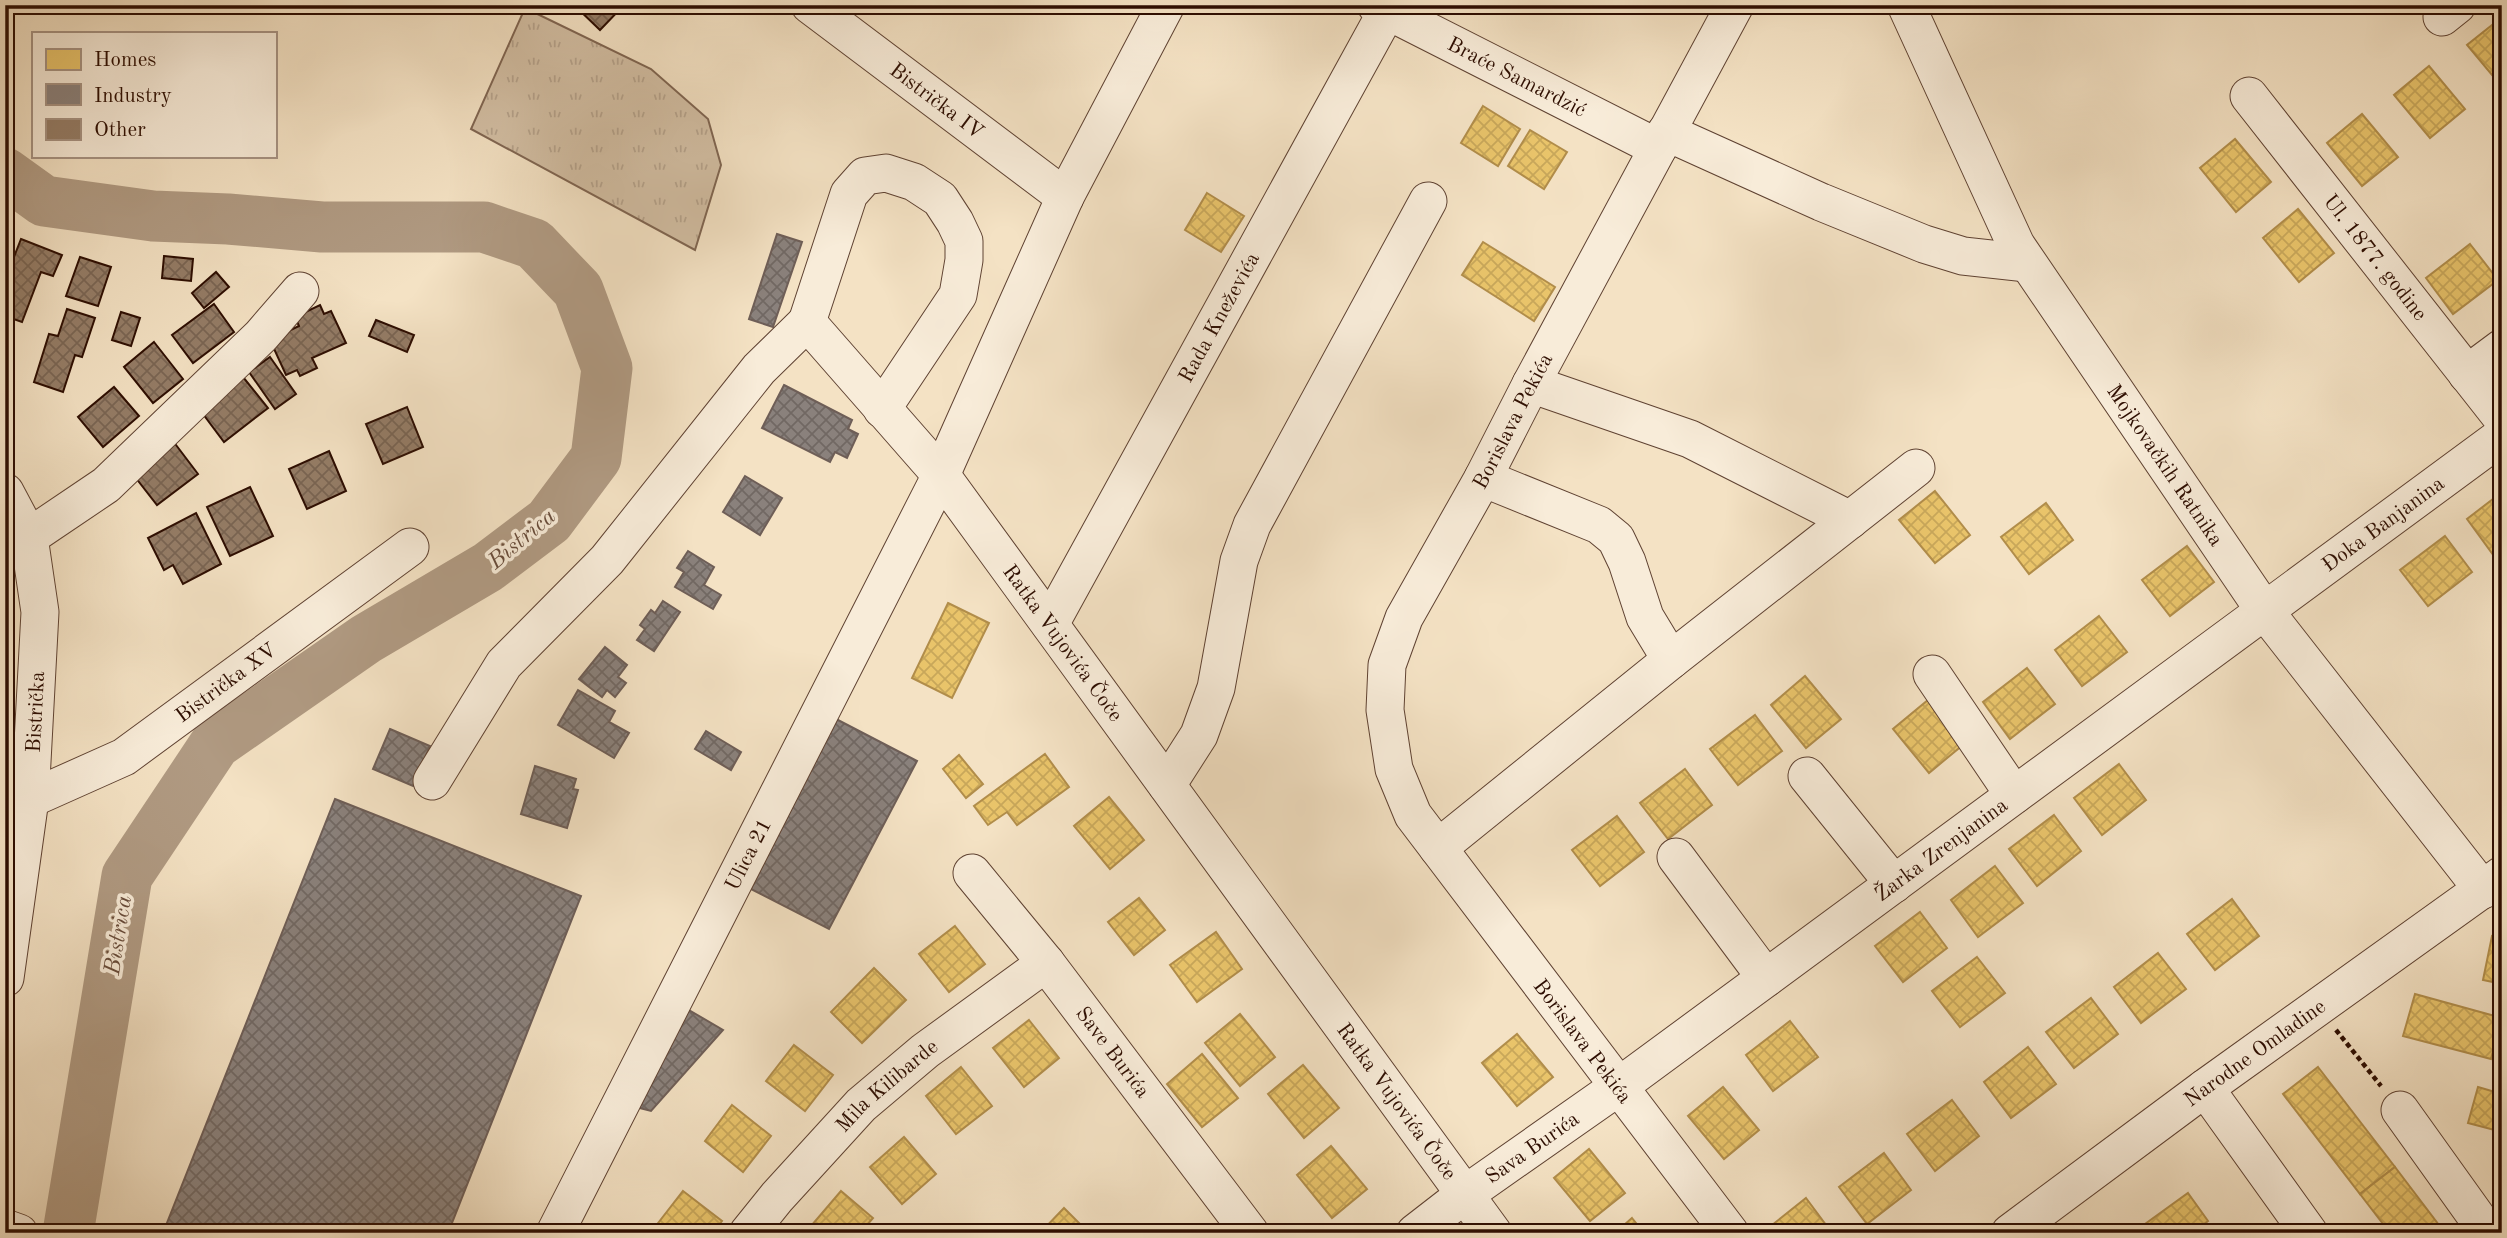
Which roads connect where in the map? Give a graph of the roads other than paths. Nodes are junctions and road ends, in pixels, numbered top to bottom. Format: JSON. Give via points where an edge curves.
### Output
{"nodes":[{"id":1,"x":810,"y":5,"type":"edge"},
{"id":2,"x":1166,"y":5,"type":"edge"},
{"id":3,"x":1735,"y":5,"type":"edge"},
{"id":4,"x":1906,"y":5,"type":"edge"},
{"id":5,"x":1382,"y":8,"type":"edge"},
{"id":6,"x":2249,"y":96,"type":"dead end"},
{"id":7,"x":1662,"y":140,"type":"junction"},
{"id":8,"x":1065,"y":197,"type":"junction"},
{"id":9,"x":1428,"y":201,"type":"dead end"},
{"id":10,"x":2028,"y":262,"type":"junction"},
{"id":11,"x":300,"y":291,"type":"dead end"},
{"id":12,"x":807,"y":322,"type":"junction"},
{"id":13,"x":2502,"y":348,"type":"edge"},
{"id":14,"x":2467,"y":374,"type":"junction"},
{"id":15,"x":1531,"y":384,"type":"junction"},
{"id":16,"x":882,"y":408,"type":"junction"},
{"id":17,"x":2502,"y":418,"type":"edge"},
{"id":18,"x":2502,"y":436,"type":"edge"},
{"id":19,"x":1916,"y":468,"type":"dead end"},
{"id":20,"x":941,"y":475,"type":"junction"},
{"id":21,"x":1483,"y":478,"type":"junction"},
{"id":22,"x":5,"y":492,"type":"edge"},
{"id":23,"x":1850,"y":520,"type":"junction"},
{"id":24,"x":29,"y":537,"type":"junction"},
{"id":25,"x":410,"y":547,"type":"dead end"},
{"id":26,"x":2264,"y":611,"type":"junction"},
{"id":27,"x":1050,"y":624,"type":"junction"},
{"id":28,"x":1671,"y":660,"type":"junction"},
{"id":29,"x":1931,"y":674,"type":"dead end"},
{"id":30,"x":20,"y":719,"type":"edge"},
{"id":31,"x":1807,"y":776,"type":"dead end"},
{"id":32,"x":432,"y":781,"type":"dead end"},
{"id":33,"x":1167,"y":785,"type":"junction"},
{"id":34,"x":2014,"y":795,"type":"junction"},
{"id":35,"x":30,"y":799,"type":"junction"},
{"id":36,"x":1438,"y":848,"type":"junction"},
{"id":37,"x":1676,"y":857,"type":"dead end"},
{"id":38,"x":972,"y":873,"type":"dead end"},
{"id":39,"x":2492,"y":882,"type":"edge"},
{"id":40,"x":1894,"y":884,"type":"junction"},
{"id":41,"x":1046,"y":963,"type":"junction"},
{"id":42,"x":5,"y":978,"type":"edge"},
{"id":43,"x":1766,"y":978,"type":"junction"},
{"id":44,"x":1618,"y":1087,"type":"junction"},
{"id":45,"x":2205,"y":1088,"type":"junction"},
{"id":46,"x":2400,"y":1110,"type":"road end"},
{"id":47,"x":1464,"y":1195,"type":"junction"},
{"id":48,"x":2033,"y":1226,"type":"edge"},
{"id":49,"x":555,"y":1233,"type":"edge"},
{"id":50,"x":748,"y":1233,"type":"edge"},
{"id":51,"x":1250,"y":1233,"type":"edge"},
{"id":52,"x":1415,"y":1233,"type":"edge"},
{"id":53,"x":1493,"y":1233,"type":"edge"},
{"id":54,"x":1730,"y":1233,"type":"edge"},
{"id":55,"x":2309,"y":1233,"type":"edge"},
{"id":56,"x":2488,"y":1233,"type":"edge"}],
"edges":[{"from":1,"to":8,"type":"street","name":"Bistrička IV"},
{"from":2,"to":8,"type":"street"},
{"from":3,"to":7,"type":"street","name":"Borislava Pekića"},
{"from":4,"to":10,"type":"street","name":"Mojkovačkih Ratnika","via":[[2016,245]]},
{"from":5,"to":7,"type":"street","name":"Braće Samardzić"},
{"from":5,"to":27,"type":"street","name":"Rada Kneževića"},
{"from":6,"to":14,"type":"street","name":"Ul. 1877. godine"},
{"from":7,"to":10,"type":"street","name":"Braće Samardzić","via":[[1924,244],[1963,256]]},
{"from":7,"to":15,"type":"street","name":"Borislava Pekića"},
{"from":8,"to":20,"type":"street"},
{"from":9,"to":33,"type":"street","via":[[1252,525],[1239,561],[1216,688],[1199,735]]},
{"from":10,"to":26,"type":"street","name":"Mojkovačkih Ratnika"},
{"from":11,"to":24,"type":"street","via":[[261,336],[106,485]]},
{"from":12,"to":16,"type":"street","name":"Ratka Vujovića Čoče"},
{"from":12,"to":16,"type":"street","via":[[849,194],[865,176],[886,173],[914,182],[940,199],[964,241],[958,295]]},
{"from":12,"to":32,"type":"street","via":[[759,369],[607,560],[504,664]]},
{"from":13,"to":14,"type":"street"},
{"from":14,"to":17,"type":"street","name":"Ul. 1877. godine"},
{"from":15,"to":21,"type":"street","name":"Borislava Pekića"},
{"from":15,"to":23,"type":"street","via":[[1690,439]]},
{"from":16,"to":20,"type":"street","name":"Ratka Vujovića Čoče"},
{"from":18,"to":26,"type":"street","name":"Đoka Banjanina"},
{"from":19,"to":23,"type":"street"},
{"from":20,"to":27,"type":"street","name":"Ratka Vujovića Čoče"},
{"from":20,"to":49,"type":"street","name":"Ulica 21"},
{"from":21,"to":28,"type":"street","via":[[1599,525],[1616,539],[1644,617]]},
{"from":21,"to":36,"type":"street","name":"Borislava Pekića","via":[[1404,618],[1387,665],[1385,710],[1394,769],[1413,815]]},
{"from":22,"to":24,"type":"street","name":"Bistrička"},
{"from":23,"to":28,"type":"street"},
{"from":24,"to":30,"type":"street","name":"Bistrička","via":[[40,612]]},
{"from":25,"to":35,"type":"street","name":"Bistrička XV","via":[[124,757]]},
{"from":26,"to":34,"type":"street","name":"Žarka Zrenjanina"},
{"from":26,"to":39,"type":"street","name":"Mojkovačkih Ratnika"},
{"from":27,"to":33,"type":"street","name":"Ratka Vujovića Čoče"},
{"from":28,"to":36,"type":"street"},
{"from":29,"to":34,"type":"street"},
{"from":30,"to":35,"type":"street","name":"Bistrička"},
{"from":31,"to":40,"type":"street"},
{"from":33,"to":47,"type":"street","name":"Ratka Vujovića Čoče"},
{"from":34,"to":40,"type":"street","name":"Žarka Zrenjanina"},
{"from":35,"to":42,"type":"street","name":"Bistrička"},
{"from":36,"to":44,"type":"street","name":"Borislava Pekića"},
{"from":37,"to":43,"type":"street"},
{"from":38,"to":41,"type":"street","name":"Save Burića"},
{"from":39,"to":45,"type":"street","name":"Narodne Omladine"},
{"from":40,"to":43,"type":"street","name":"Žarka Zrenjanina"},
{"from":41,"to":50,"type":"street","name":"Mila Kilibarde","via":[[925,1051],[861,1105]]},
{"from":41,"to":51,"type":"street","name":"Save Burića"},
{"from":43,"to":44,"type":"street","name":"Žarka Zrenjanina"},
{"from":44,"to":47,"type":"street","name":"Sava Burića"},
{"from":44,"to":54,"type":"street","name":"Borislava Pekića"},
{"from":45,"to":48,"type":"street","name":"Narodne Omladine"},
{"from":45,"to":55,"type":"street"},
{"from":46,"to":56,"type":"street"},
{"from":47,"to":52,"type":"street","name":"Sava Burića"},
{"from":47,"to":53,"type":"street","name":"Ratka Vujovića Čoče"}]}
